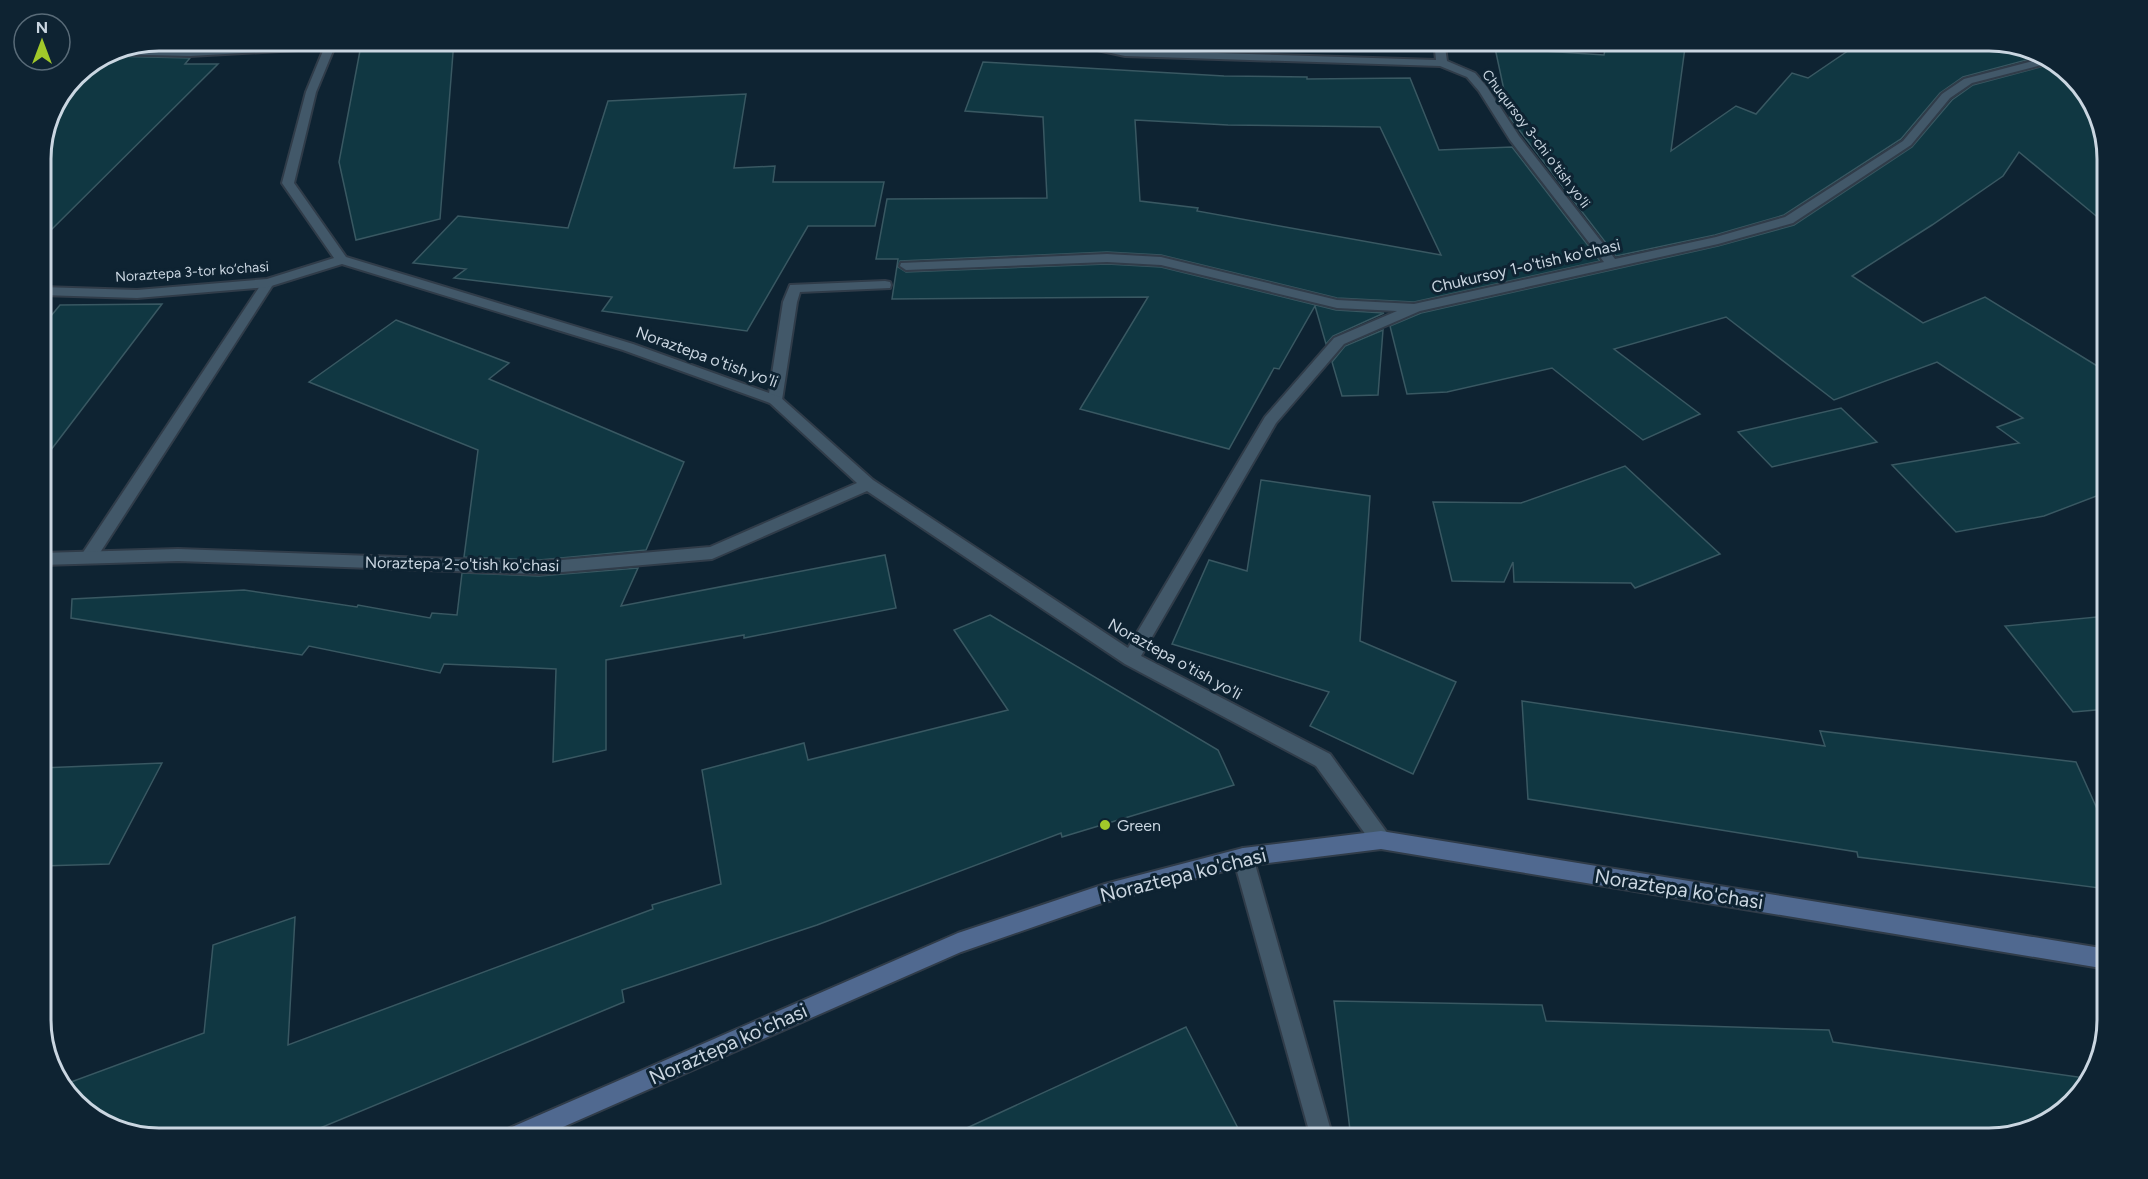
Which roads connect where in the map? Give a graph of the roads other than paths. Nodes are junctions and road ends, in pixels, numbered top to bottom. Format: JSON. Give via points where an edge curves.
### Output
{"nodes":[{"id":1,"x":218,"y":51,"type":"edge"},
{"id":2,"x":326,"y":51,"type":"edge"},
{"id":3,"x":1114,"y":51,"type":"edge"},
{"id":4,"x":1440,"y":51,"type":"edge"},
{"id":5,"x":142,"y":52,"type":"edge"},
{"id":6,"x":2038,"y":62,"type":"edge"},
{"id":7,"x":1442,"y":63,"type":"junction"},
{"id":8,"x":342,"y":260,"type":"junction"},
{"id":9,"x":1611,"y":262,"type":"junction"},
{"id":10,"x":906,"y":266,"type":"dead end"},
{"id":11,"x":268,"y":283,"type":"junction"},
{"id":12,"x":885,"y":285,"type":"dead end"},
{"id":13,"x":51,"y":291,"type":"edge"},
{"id":14,"x":1416,"y":308,"type":"junction"},
{"id":15,"x":775,"y":400,"type":"junction"},
{"id":16,"x":868,"y":484,"type":"junction"},
{"id":17,"x":88,"y":558,"type":"junction"},
{"id":18,"x":51,"y":560,"type":"edge"},
{"id":19,"x":1131,"y":659,"type":"junction"},
{"id":20,"x":1382,"y":840,"type":"junction"},
{"id":21,"x":1243,"y":856,"type":"junction"},
{"id":22,"x":2097,"y":957,"type":"edge"},
{"id":23,"x":536,"y":1128,"type":"edge"},
{"id":24,"x":1319,"y":1128,"type":"edge"}],
"edges":[{"from":1,"to":5,"type":"street"},
{"from":2,"to":8,"type":"street","via":[[311,92],[288,183]]},
{"from":3,"to":7,"type":"street"},
{"from":4,"to":7,"type":"street"},
{"from":6,"to":9,"type":"street","name":"Chukursoy 1-o'tish ko'chasi","via":[[1968,81],[1946,96],[1907,143],[1790,220],[1718,240]]},
{"from":7,"to":9,"type":"street","name":"Chuqursoy 3-chi o'tish yo'li","via":[[1471,75],[1483,89],[1514,138]]},
{"from":8,"to":11,"type":"street","name":"Noraztepa 3-tor ko‘chasi"},
{"from":8,"to":15,"type":"street","name":"Noraztepa o'tish yo'li","via":[[628,347]]},
{"from":9,"to":14,"type":"street","name":"Chukursoy 1-o'tish ko'chasi"},
{"from":10,"to":14,"type":"street","via":[[1107,258],[1161,261],[1337,304]]},
{"from":11,"to":13,"type":"street","name":"Noraztepa 3-tor ko‘chasi","via":[[137,294]]},
{"from":11,"to":17,"type":"street"},
{"from":12,"to":15,"type":"street","via":[[795,288]]},
{"from":14,"to":19,"type":"street","name":"Chukursoy 1-o'tish ko'chasi","via":[[1339,341],[1270,420]]},
{"from":15,"to":16,"type":"street","name":"Noraztepa o'tish yo'li"},
{"from":16,"to":17,"type":"street","name":"Noraztepa 2-o'tish ko'chasi","via":[[712,553],[539,568],[178,555]]},
{"from":16,"to":19,"type":"street","name":"Noraztepa o'tish yo'li"},
{"from":17,"to":18,"type":"street","name":"Noraztepa 2-o'tish ko'chasi"},
{"from":19,"to":20,"type":"street","name":"Noraztepa o'tish yo'li","via":[[1323,760]]},
{"from":20,"to":21,"type":"main road","name":"Noraztepa ko'chasi"},
{"from":20,"to":22,"type":"main road","name":"Noraztepa ko'chasi"},
{"from":21,"to":23,"type":"main road","name":"Noraztepa ko'chasi","via":[[1105,893],[958,943]]},
{"from":21,"to":24,"type":"street"}]}
